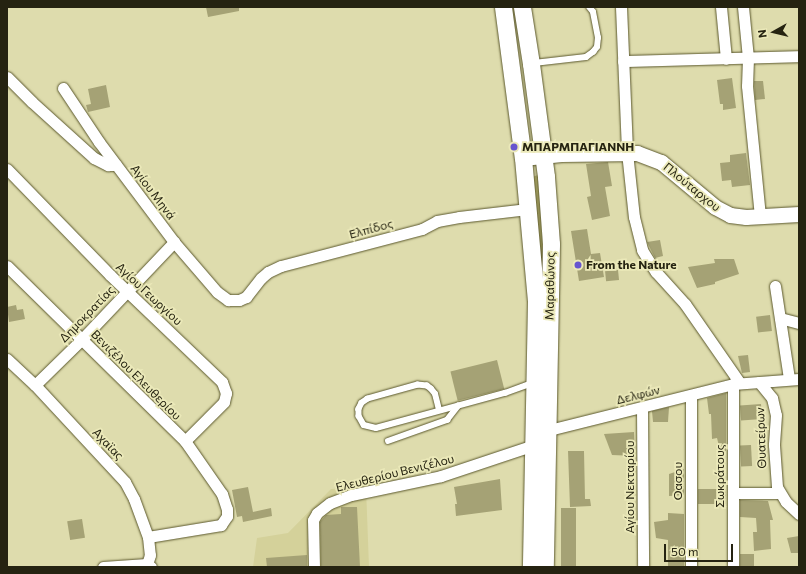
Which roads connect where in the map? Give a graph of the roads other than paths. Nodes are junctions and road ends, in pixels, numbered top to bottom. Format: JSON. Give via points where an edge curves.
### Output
{"nodes":[{"id":1,"x":504,"y":7,"type":"edge"},
{"id":2,"x":522,"y":7,"type":"edge"},
{"id":3,"x":589,"y":7,"type":"edge"},
{"id":4,"x":621,"y":7,"type":"edge"},
{"id":5,"x":721,"y":7,"type":"edge"},
{"id":6,"x":743,"y":7,"type":"edge"},
{"id":7,"x":799,"y":56,"type":"edge"},
{"id":8,"x":748,"y":58,"type":"junction"},
{"id":9,"x":726,"y":59,"type":"junction"},
{"id":10,"x":623,"y":61,"type":"junction"},
{"id":11,"x":531,"y":64,"type":"junction"},
{"id":12,"x":7,"y":77,"type":"edge"},
{"id":13,"x":63,"y":88,"type":"dead end"},
{"id":14,"x":626,"y":152,"type":"junction"},
{"id":15,"x":536,"y":159,"type":"junction"},
{"id":16,"x":116,"y":165,"type":"junction"},
{"id":17,"x":7,"y":168,"type":"edge"},
{"id":18,"x":528,"y":209,"type":"junction"},
{"id":19,"x":799,"y":214,"type":"edge"},
{"id":20,"x":760,"y":216,"type":"junction"},
{"id":21,"x":174,"y":242,"type":"junction"},
{"id":22,"x":7,"y":266,"type":"edge"},
{"id":23,"x":776,"y":286,"type":"dead end"},
{"id":24,"x":127,"y":291,"type":"junction"},
{"id":25,"x":232,"y":300,"type":"joint"},
{"id":26,"x":780,"y":318,"type":"junction"},
{"id":27,"x":799,"y":323,"type":"edge"},
{"id":28,"x":82,"y":339,"type":"junction"},
{"id":29,"x":7,"y":359,"type":"edge"},
{"id":30,"x":794,"y":379,"type":"edge"},
{"id":31,"x":536,"y":381,"type":"junction"},
{"id":32,"x":759,"y":382,"type":"junction"},
{"id":33,"x":737,"y":384,"type":"junction"},
{"id":34,"x":35,"y":385,"type":"junction"},
{"id":35,"x":690,"y":395,"type":"junction"},
{"id":36,"x":458,"y":406,"type":"junction"},
{"id":37,"x":642,"y":407,"type":"junction"},
{"id":38,"x":439,"y":410,"type":"junction"},
{"id":39,"x":549,"y":430,"type":"junction"},
{"id":40,"x":184,"y":441,"type":"junction"},
{"id":41,"x":388,"y":441,"type":"dead end"},
{"id":42,"x":534,"y":445,"type":"junction"},
{"id":43,"x":733,"y":493,"type":"junction"},
{"id":44,"x":779,"y":493,"type":"junction"},
{"id":45,"x":799,"y":514,"type":"edge"},
{"id":46,"x":148,"y":537,"type":"junction"},
{"id":47,"x":149,"y":565,"type":"edge"},
{"id":48,"x":103,"y":567,"type":"edge"},
{"id":49,"x":314,"y":567,"type":"edge"},
{"id":50,"x":531,"y":567,"type":"edge"},
{"id":51,"x":545,"y":567,"type":"edge"},
{"id":52,"x":643,"y":567,"type":"edge"},
{"id":53,"x":691,"y":567,"type":"edge"},
{"id":54,"x":733,"y":567,"type":"edge"}],
"edges":[{"from":1,"to":15,"type":"main road","name":"Μαραθώνος"},
{"from":2,"to":11,"type":"main road","name":"Μαραθώνος"},
{"from":3,"to":11,"type":"lane","via":[[593,12],[598,38],[597,46],[592,52],[586,57]]},
{"from":4,"to":10,"type":"street"},
{"from":5,"to":9,"type":"street"},
{"from":6,"to":8,"type":"street"},
{"from":7,"to":8,"type":"street"},
{"from":8,"to":9,"type":"street"},
{"from":8,"to":20,"type":"street","via":[[747,86]]},
{"from":9,"to":10,"type":"street"},
{"from":10,"to":14,"type":"street"},
{"from":11,"to":15,"type":"main road","name":"Μαραθώνος"},
{"from":12,"to":16,"type":"street","via":[[94,158],[108,165]]},
{"from":13,"to":16,"type":"street","name":"Αγίου Μηνά"},
{"from":14,"to":15,"type":"street","name":"Πλούταρχου"},
{"from":14,"to":20,"type":"street","name":"Πλούταρχου","via":[[644,155],[661,162],[725,213]]},
{"from":14,"to":33,"type":"street","via":[[634,217],[642,250],[656,272],[685,304]]},
{"from":15,"to":18,"type":"main road","name":"Μαραθώνος"},
{"from":15,"to":39,"type":"main road","name":"Μαραθώνος","via":[[549,215]]},
{"from":16,"to":21,"type":"street","name":"Αγίου Μηνά"},
{"from":17,"to":24,"type":"street","name":"Αγίου Γεωργίου","via":[[51,216]]},
{"from":18,"to":25,"type":"street","name":"Ελπίδος","via":[[437,221],[422,229],[281,266],[261,278],[246,297]]},
{"from":18,"to":31,"type":"main road","name":"Μαραθώνος","via":[[536,302]]},
{"from":19,"to":20,"type":"street","name":"Πλούταρχου"},
{"from":21,"to":24,"type":"street","name":"Δημοκρατίας"},
{"from":21,"to":25,"type":"street","name":"Αγίου Μηνά","via":[[220,295]]},
{"from":22,"to":28,"type":"street","name":"Βενιζέλου Ελευθερίου"},
{"from":23,"to":26,"type":"street"},
{"from":24,"to":28,"type":"street","name":"Δημοκρατίας"},
{"from":24,"to":40,"type":"street","name":"Αγίου Γεωργίου","via":[[217,376],[225,387],[226,396],[222,406]]},
{"from":26,"to":27,"type":"street"},
{"from":26,"to":30,"type":"street"},
{"from":28,"to":34,"type":"street","name":"Δημοκρατίας"},
{"from":28,"to":40,"type":"street","name":"Βενιζέλου Ελευθερίου"},
{"from":29,"to":34,"type":"street","name":"Αχαϊας"},
{"from":30,"to":32,"type":"street","name":"Δελφών"},
{"from":31,"to":36,"type":"lane"},
{"from":31,"to":42,"type":"main road","name":"Μαραθώνος"},
{"from":32,"to":33,"type":"street","name":"Δελφών"},
{"from":32,"to":44,"type":"street","name":"Θυατείρων","via":[[772,398],[776,415],[774,445]]},
{"from":33,"to":35,"type":"street","name":"Δελφών"},
{"from":33,"to":43,"type":"street","name":"Σωκράτους"},
{"from":34,"to":46,"type":"street","name":"Αχαϊας","via":[[122,477],[131,492]]},
{"from":35,"to":37,"type":"street","name":"Δελφών"},
{"from":35,"to":53,"type":"street","name":"Οασου"},
{"from":36,"to":38,"type":"lane"},
{"from":36,"to":41,"type":"lane","via":[[446,420]]},
{"from":37,"to":39,"type":"street","name":"Δελφών"},
{"from":37,"to":52,"type":"street","name":"Αγίου Νεκταρίου"},
{"from":38,"to":38,"type":"lane","via":[[376,428],[364,425],[359,416],[362,403],[368,399],[418,384],[431,389]]},
{"from":39,"to":51,"type":"main road","name":"Μαραθώνος"},
{"from":40,"to":46,"type":"street","name":"Βενιζέλου Ελευθερίου","via":[[222,494],[227,516],[223,524],[218,526]]},
{"from":42,"to":49,"type":"street","name":"Ελευθερίου Βενιζέλου","via":[[458,471],[351,495],[330,503],[312,520]]},
{"from":42,"to":50,"type":"main road","name":"Μαραθώνος"},
{"from":43,"to":44,"type":"street"},
{"from":43,"to":54,"type":"street","name":"Σωκράτους"},
{"from":44,"to":45,"type":"street"},
{"from":46,"to":47,"type":"street","name":"Αχαϊας"},
{"from":47,"to":48,"type":"street"}]}
